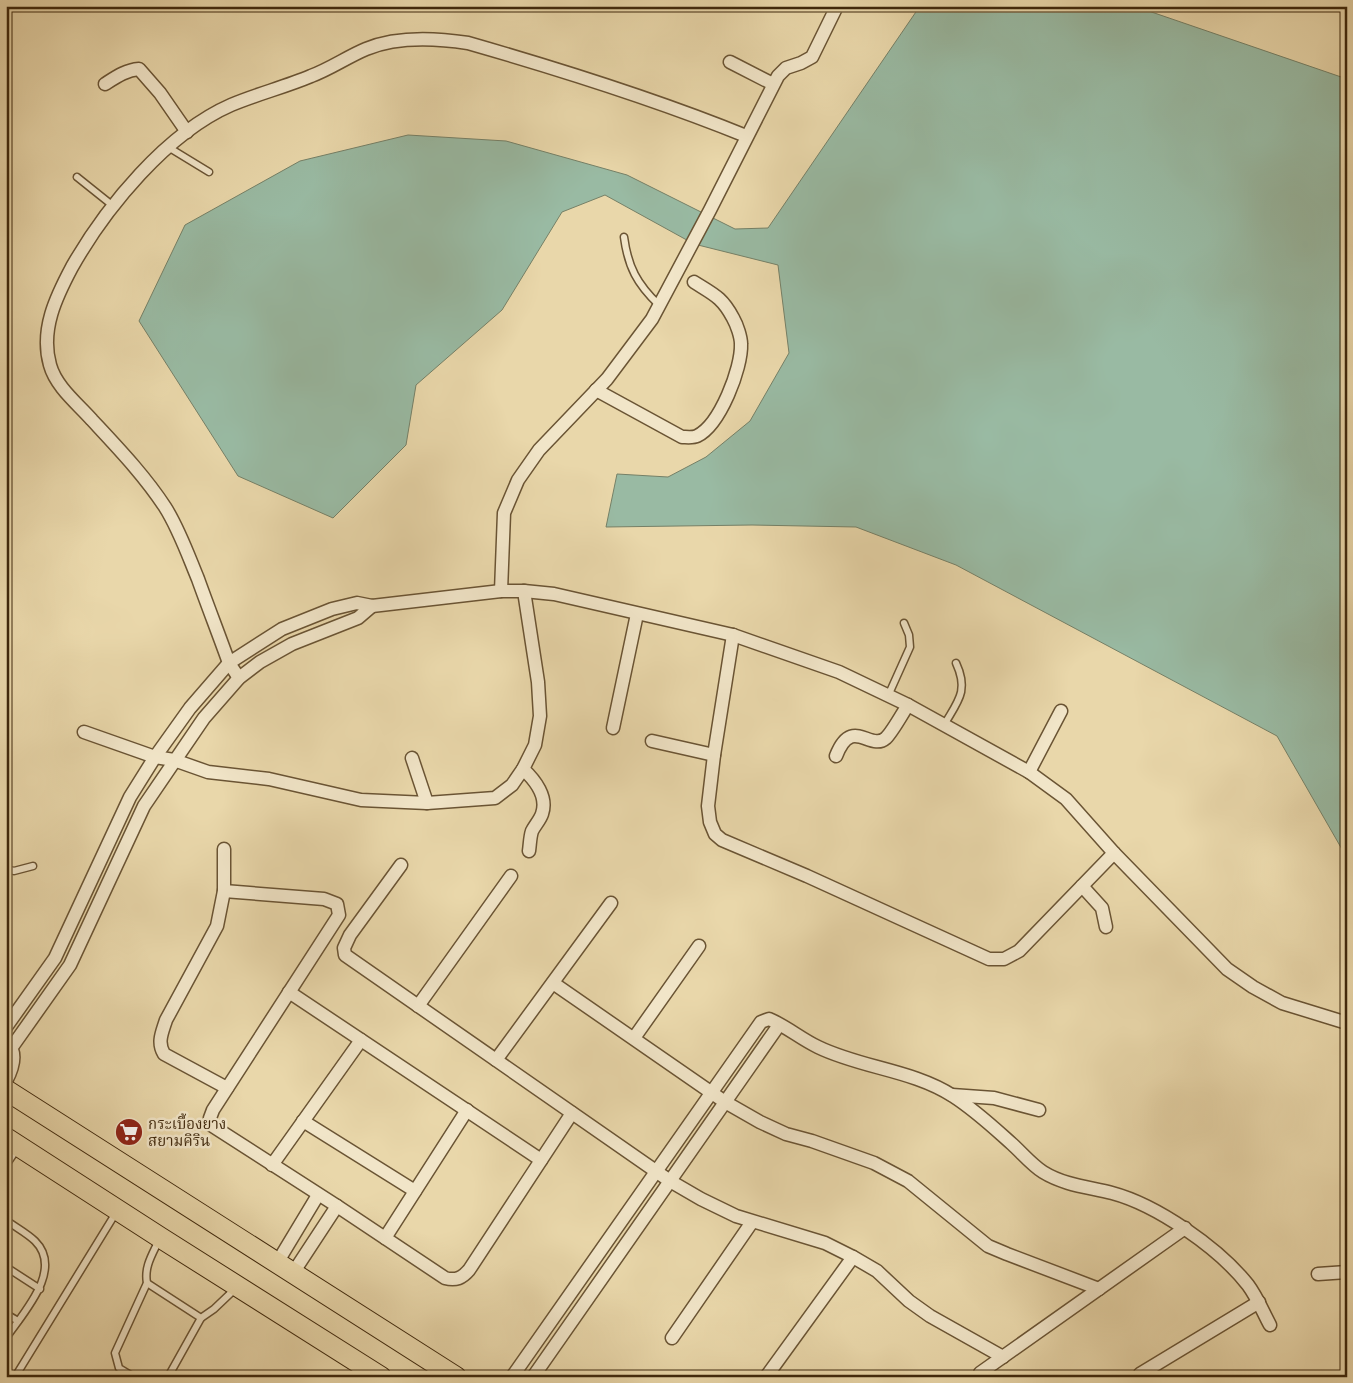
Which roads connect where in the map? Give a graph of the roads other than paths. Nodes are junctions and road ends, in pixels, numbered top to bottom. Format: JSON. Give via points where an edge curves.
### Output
{"nodes":[{"id":1,"x":836,"y":6,"type":"edge"},
{"id":2,"x":730,"y":62,"type":"dead end"},
{"id":3,"x":105,"y":84,"type":"dead end"},
{"id":4,"x":774,"y":84,"type":"junction"},
{"id":5,"x":187,"y":132,"type":"junction"},
{"id":6,"x":746,"y":136,"type":"junction"},
{"id":7,"x":168,"y":147,"type":"junction"},
{"id":8,"x":209,"y":172,"type":"dead end"},
{"id":9,"x":77,"y":177,"type":"dead end"},
{"id":10,"x":112,"y":205,"type":"junction"},
{"id":11,"x":624,"y":237,"type":"dead end"},
{"id":12,"x":694,"y":282,"type":"dead end"},
{"id":13,"x":659,"y":305,"type":"junction"},
{"id":14,"x":596,"y":390,"type":"junction"},
{"id":15,"x":501,"y":591,"type":"junction"},
{"id":16,"x":524,"y":591,"type":"junction"},
{"id":17,"x":372,"y":606,"type":"junction"},
{"id":18,"x":637,"y":614,"type":"junction"},
{"id":19,"x":904,"y":623,"type":"dead end"},
{"id":20,"x":733,"y":635,"type":"junction"},
{"id":21,"x":229,"y":663,"type":"junction"},
{"id":22,"x":956,"y":663,"type":"dead end"},
{"id":23,"x":239,"y":678,"type":"junction"},
{"id":24,"x":888,"y":696,"type":"junction"},
{"id":25,"x":908,"y":705,"type":"junction"},
{"id":26,"x":1061,"y":711,"type":"dead end"},
{"id":27,"x":944,"y":726,"type":"junction"},
{"id":28,"x":613,"y":728,"type":"dead end"},
{"id":29,"x":84,"y":732,"type":"dead end"},
{"id":30,"x":652,"y":740,"type":"dead end"},
{"id":31,"x":714,"y":755,"type":"junction"},
{"id":32,"x":836,"y":756,"type":"dead end"},
{"id":33,"x":155,"y":757,"type":"junction"},
{"id":34,"x":412,"y":758,"type":"dead end"},
{"id":35,"x":174,"y":760,"type":"junction"},
{"id":36,"x":523,"y":769,"type":"junction"},
{"id":37,"x":1029,"y":772,"type":"junction"},
{"id":38,"x":426,"y":803,"type":"junction"},
{"id":39,"x":224,"y":849,"type":"dead end"},
{"id":40,"x":529,"y":850,"type":"dead end"},
{"id":41,"x":1114,"y":853,"type":"junction"},
{"id":42,"x":401,"y":865,"type":"dead end"},
{"id":43,"x":34,"y":866,"type":"dead end"},
{"id":44,"x":6,"y":869,"type":"edge"},
{"id":45,"x":511,"y":876,"type":"dead end"},
{"id":46,"x":1082,"y":886,"type":"junction"},
{"id":47,"x":224,"y":890,"type":"junction"},
{"id":48,"x":611,"y":903,"type":"dead end"},
{"id":49,"x":1106,"y":927,"type":"dead end"},
{"id":50,"x":699,"y":946,"type":"dead end"},
{"id":51,"x":553,"y":983,"type":"junction"},
{"id":52,"x":289,"y":992,"type":"junction"},
{"id":53,"x":418,"y":1006,"type":"junction"},
{"id":54,"x":774,"y":1022,"type":"junction"},
{"id":55,"x":1347,"y":1023,"type":"edge"},
{"id":56,"x":6,"y":1028,"type":"edge"},
{"id":57,"x":634,"y":1038,"type":"junction"},
{"id":58,"x":361,"y":1040,"type":"junction"},
{"id":59,"x":9,"y":1044,"type":"edge"},
{"id":60,"x":496,"y":1060,"type":"junction"},
{"id":61,"x":6,"y":1081,"type":"edge"},
{"id":62,"x":227,"y":1088,"type":"junction"},
{"id":63,"x":6,"y":1090,"type":"edge"},
{"id":64,"x":712,"y":1092,"type":"junction"},
{"id":65,"x":952,"y":1095,"type":"junction"},
{"id":66,"x":725,"y":1102,"type":"junction"},
{"id":67,"x":467,"y":1110,"type":"junction"},
{"id":68,"x":1039,"y":1110,"type":"dead end"},
{"id":69,"x":572,"y":1113,"type":"junction"},
{"id":70,"x":303,"y":1121,"type":"junction"},
{"id":71,"x":12,"y":1142,"type":"edge"},
{"id":72,"x":541,"y":1160,"type":"junction"},
{"id":73,"x":6,"y":1165,"type":"edge"},
{"id":74,"x":272,"y":1165,"type":"junction"},
{"id":75,"x":655,"y":1170,"type":"junction"},
{"id":76,"x":670,"y":1181,"type":"junction"},
{"id":77,"x":415,"y":1191,"type":"junction"},
{"id":78,"x":318,"y":1195,"type":"junction"},
{"id":79,"x":337,"y":1206,"type":"junction"},
{"id":80,"x":118,"y":1210,"type":"junction"},
{"id":81,"x":6,"y":1220,"type":"edge"},
{"id":82,"x":752,"y":1222,"type":"junction"},
{"id":83,"x":1185,"y":1228,"type":"junction"},
{"id":84,"x":161,"y":1238,"type":"junction"},
{"id":85,"x":385,"y":1238,"type":"junction"},
{"id":86,"x":853,"y":1257,"type":"junction"},
{"id":87,"x":6,"y":1267,"type":"edge"},
{"id":88,"x":285,"y":1268,"type":"junction"},
{"id":89,"x":1347,"y":1272,"type":"edge"},
{"id":90,"x":1318,"y":1274,"type":"dead end"},
{"id":91,"x":148,"y":1283,"type":"junction"},
{"id":92,"x":238,"y":1286,"type":"junction"},
{"id":93,"x":40,"y":1289,"type":"junction"},
{"id":94,"x":1099,"y":1289,"type":"junction"},
{"id":95,"x":1259,"y":1302,"type":"junction"},
{"id":96,"x":6,"y":1314,"type":"edge"},
{"id":97,"x":201,"y":1318,"type":"junction"},
{"id":98,"x":18,"y":1321,"type":"junction"},
{"id":99,"x":1270,"y":1325,"type":"dead end"},
{"id":100,"x":6,"y":1338,"type":"edge"},
{"id":101,"x":672,"y":1338,"type":"dead end"},
{"id":102,"x":1003,"y":1357,"type":"junction"},
{"id":103,"x":980,"y":1373,"type":"dead end"},
{"id":104,"x":1140,"y":1374,"type":"dead end"},
{"id":105,"x":14,"y":1377,"type":"edge"},
{"id":106,"x":134,"y":1377,"type":"edge"},
{"id":107,"x":168,"y":1377,"type":"edge"},
{"id":108,"x":381,"y":1377,"type":"edge"},
{"id":109,"x":456,"y":1377,"type":"edge"},
{"id":110,"x":512,"y":1377,"type":"edge"},
{"id":111,"x":533,"y":1377,"type":"edge"},
{"id":112,"x":766,"y":1377,"type":"edge"}],
"edges":[{"from":1,"to":4,"type":"street","via":[[812,57],[786,68]]},
{"from":2,"to":4,"type":"street"},
{"from":3,"to":5,"type":"street","via":[[123,73],[139,70],[160,93]]},
{"from":4,"to":6,"type":"street"},
{"from":5,"to":6,"type":"street","via":[[203,119],[231,105],[311,76],[367,49],[402,41],[448,40],[468,43],[619,88]]},
{"from":5,"to":7,"type":"street"},
{"from":6,"to":13,"type":"street"},
{"from":7,"to":8,"type":"lane"},
{"from":7,"to":10,"type":"street"},
{"from":9,"to":10,"type":"lane"},
{"from":10,"to":21,"type":"street","via":[[80,253],[49,316],[50,365],[60,384],[143,476],[166,509],[186,547]]},
{"from":11,"to":13,"type":"lane","via":[[635,276],[643,290]]},
{"from":12,"to":14,"type":"street","via":[[722,300],[734,320],[741,343],[738,369],[725,402],[710,425],[697,437],[682,437]]},
{"from":13,"to":14,"type":"street","via":[[652,319]]},
{"from":14,"to":15,"type":"street","via":[[539,450],[518,480],[504,513]]},
{"from":15,"to":16,"type":"street"},
{"from":15,"to":17,"type":"street"},
{"from":16,"to":18,"type":"street","via":[[554,594]]},
{"from":16,"to":36,"type":"street","via":[[540,716],[535,745]]},
{"from":17,"to":21,"type":"street","via":[[357,603],[294,624]]},
{"from":17,"to":23,"type":"street","via":[[358,618],[292,644]]},
{"from":18,"to":20,"type":"street"},
{"from":18,"to":28,"type":"street"},
{"from":19,"to":24,"type":"lane","via":[[910,634],[910,647]]},
{"from":20,"to":24,"type":"street","via":[[839,672]]},
{"from":20,"to":31,"type":"street"},
{"from":21,"to":23,"type":"street"},
{"from":21,"to":33,"type":"street","via":[[190,708]]},
{"from":22,"to":27,"type":"lane","via":[[963,689]]},
{"from":23,"to":35,"type":"street","via":[[204,718]]},
{"from":24,"to":25,"type":"street"},
{"from":25,"to":27,"type":"street"},
{"from":25,"to":32,"type":"street","via":[[885,738],[876,741],[851,736],[840,746]]},
{"from":26,"to":37,"type":"street"},
{"from":27,"to":37,"type":"street"},
{"from":29,"to":33,"type":"street"},
{"from":30,"to":31,"type":"street"},
{"from":31,"to":46,"type":"street","via":[[708,806],[710,822],[722,840],[989,959],[1004,959],[1019,951]]},
{"from":33,"to":35,"type":"street"},
{"from":33,"to":56,"type":"street","via":[[130,797],[55,958]]},
{"from":34,"to":38,"type":"street"},
{"from":35,"to":38,"type":"street","via":[[208,772],[269,779],[361,800]]},
{"from":35,"to":59,"type":"street","via":[[144,806],[70,965]]},
{"from":36,"to":38,"type":"street","via":[[512,785],[495,798]]},
{"from":36,"to":40,"type":"street","via":[[540,790],[544,805],[532,831]]},
{"from":37,"to":41,"type":"street","via":[[1066,799]]},
{"from":39,"to":47,"type":"street"},
{"from":41,"to":46,"type":"street"},
{"from":41,"to":55,"type":"street","via":[[1228,969],[1282,1003]]},
{"from":42,"to":53,"type":"street","via":[[344,948],[345,955]]},
{"from":43,"to":44,"type":"lane","via":[[14,871]]},
{"from":45,"to":53,"type":"street"},
{"from":46,"to":49,"type":"street","via":[[1102,908]]},
{"from":47,"to":52,"type":"street","via":[[324,899],[336,904],[339,915]]},
{"from":47,"to":62,"type":"street","via":[[217,926],[166,1020],[160,1047],[164,1054]]},
{"from":48,"to":51,"type":"street"},
{"from":50,"to":57,"type":"street"},
{"from":51,"to":57,"type":"street"},
{"from":51,"to":60,"type":"street"},
{"from":52,"to":58,"type":"street"},
{"from":52,"to":62,"type":"street"},
{"from":53,"to":60,"type":"street"},
{"from":54,"to":64,"type":"street","via":[[761,1022]]},
{"from":54,"to":65,"type":"street","via":[[818,1048],[916,1079]]},
{"from":54,"to":66,"type":"street"},
{"from":57,"to":64,"type":"street"},
{"from":58,"to":67,"type":"street"},
{"from":58,"to":70,"type":"street"},
{"from":59,"to":61,"type":"street","via":[[14,1055]]},
{"from":60,"to":69,"type":"street"},
{"from":62,"to":74,"type":"street","via":[[213,1110],[211,1125]]},
{"from":63,"to":88,"type":"main road"},
{"from":64,"to":66,"type":"street"},
{"from":64,"to":75,"type":"street"},
{"from":65,"to":68,"type":"street","via":[[994,1098]]},
{"from":65,"to":83,"type":"street","via":[[989,1123],[1043,1172],[1059,1180],[1112,1193]]},
{"from":66,"to":76,"type":"street"},
{"from":66,"to":94,"type":"street","via":[[786,1134],[874,1163],[908,1181],[988,1246]]},
{"from":67,"to":72,"type":"street"},
{"from":67,"to":77,"type":"street"},
{"from":69,"to":72,"type":"street"},
{"from":69,"to":75,"type":"street"},
{"from":70,"to":74,"type":"street"},
{"from":70,"to":77,"type":"street"},
{"from":71,"to":73,"type":"lane"},
{"from":71,"to":80,"type":"main road"},
{"from":72,"to":85,"type":"street","via":[[463,1277],[456,1280],[445,1278]]},
{"from":74,"to":78,"type":"street"},
{"from":75,"to":76,"type":"street"},
{"from":75,"to":110,"type":"street"},
{"from":76,"to":82,"type":"street"},
{"from":76,"to":111,"type":"street"},
{"from":77,"to":85,"type":"street"},
{"from":78,"to":79,"type":"street"},
{"from":78,"to":88,"type":"street"},
{"from":79,"to":85,"type":"street"},
{"from":79,"to":88,"type":"street"},
{"from":80,"to":84,"type":"main road"},
{"from":80,"to":105,"type":"lane"},
{"from":81,"to":93,"type":"lane","via":[[36,1242],[44,1256],[45,1272]]},
{"from":82,"to":86,"type":"street","via":[[825,1243]]},
{"from":82,"to":101,"type":"street"},
{"from":83,"to":94,"type":"street"},
{"from":83,"to":95,"type":"street","via":[[1240,1276]]},
{"from":84,"to":91,"type":"lane","via":[[147,1265]]},
{"from":84,"to":92,"type":"main road"},
{"from":86,"to":102,"type":"street","via":[[877,1271],[930,1316]]},
{"from":86,"to":112,"type":"street"},
{"from":87,"to":93,"type":"lane"},
{"from":88,"to":109,"type":"main road"},
{"from":89,"to":90,"type":"street"},
{"from":91,"to":97,"type":"lane"},
{"from":91,"to":106,"type":"lane","via":[[115,1353],[119,1368]]},
{"from":92,"to":97,"type":"lane"},
{"from":92,"to":108,"type":"main road"},
{"from":93,"to":98,"type":"lane"},
{"from":94,"to":102,"type":"street"},
{"from":95,"to":99,"type":"street"},
{"from":95,"to":104,"type":"street"},
{"from":96,"to":98,"type":"lane"},
{"from":97,"to":107,"type":"lane"},
{"from":98,"to":100,"type":"lane"},
{"from":102,"to":103,"type":"street"}]}
